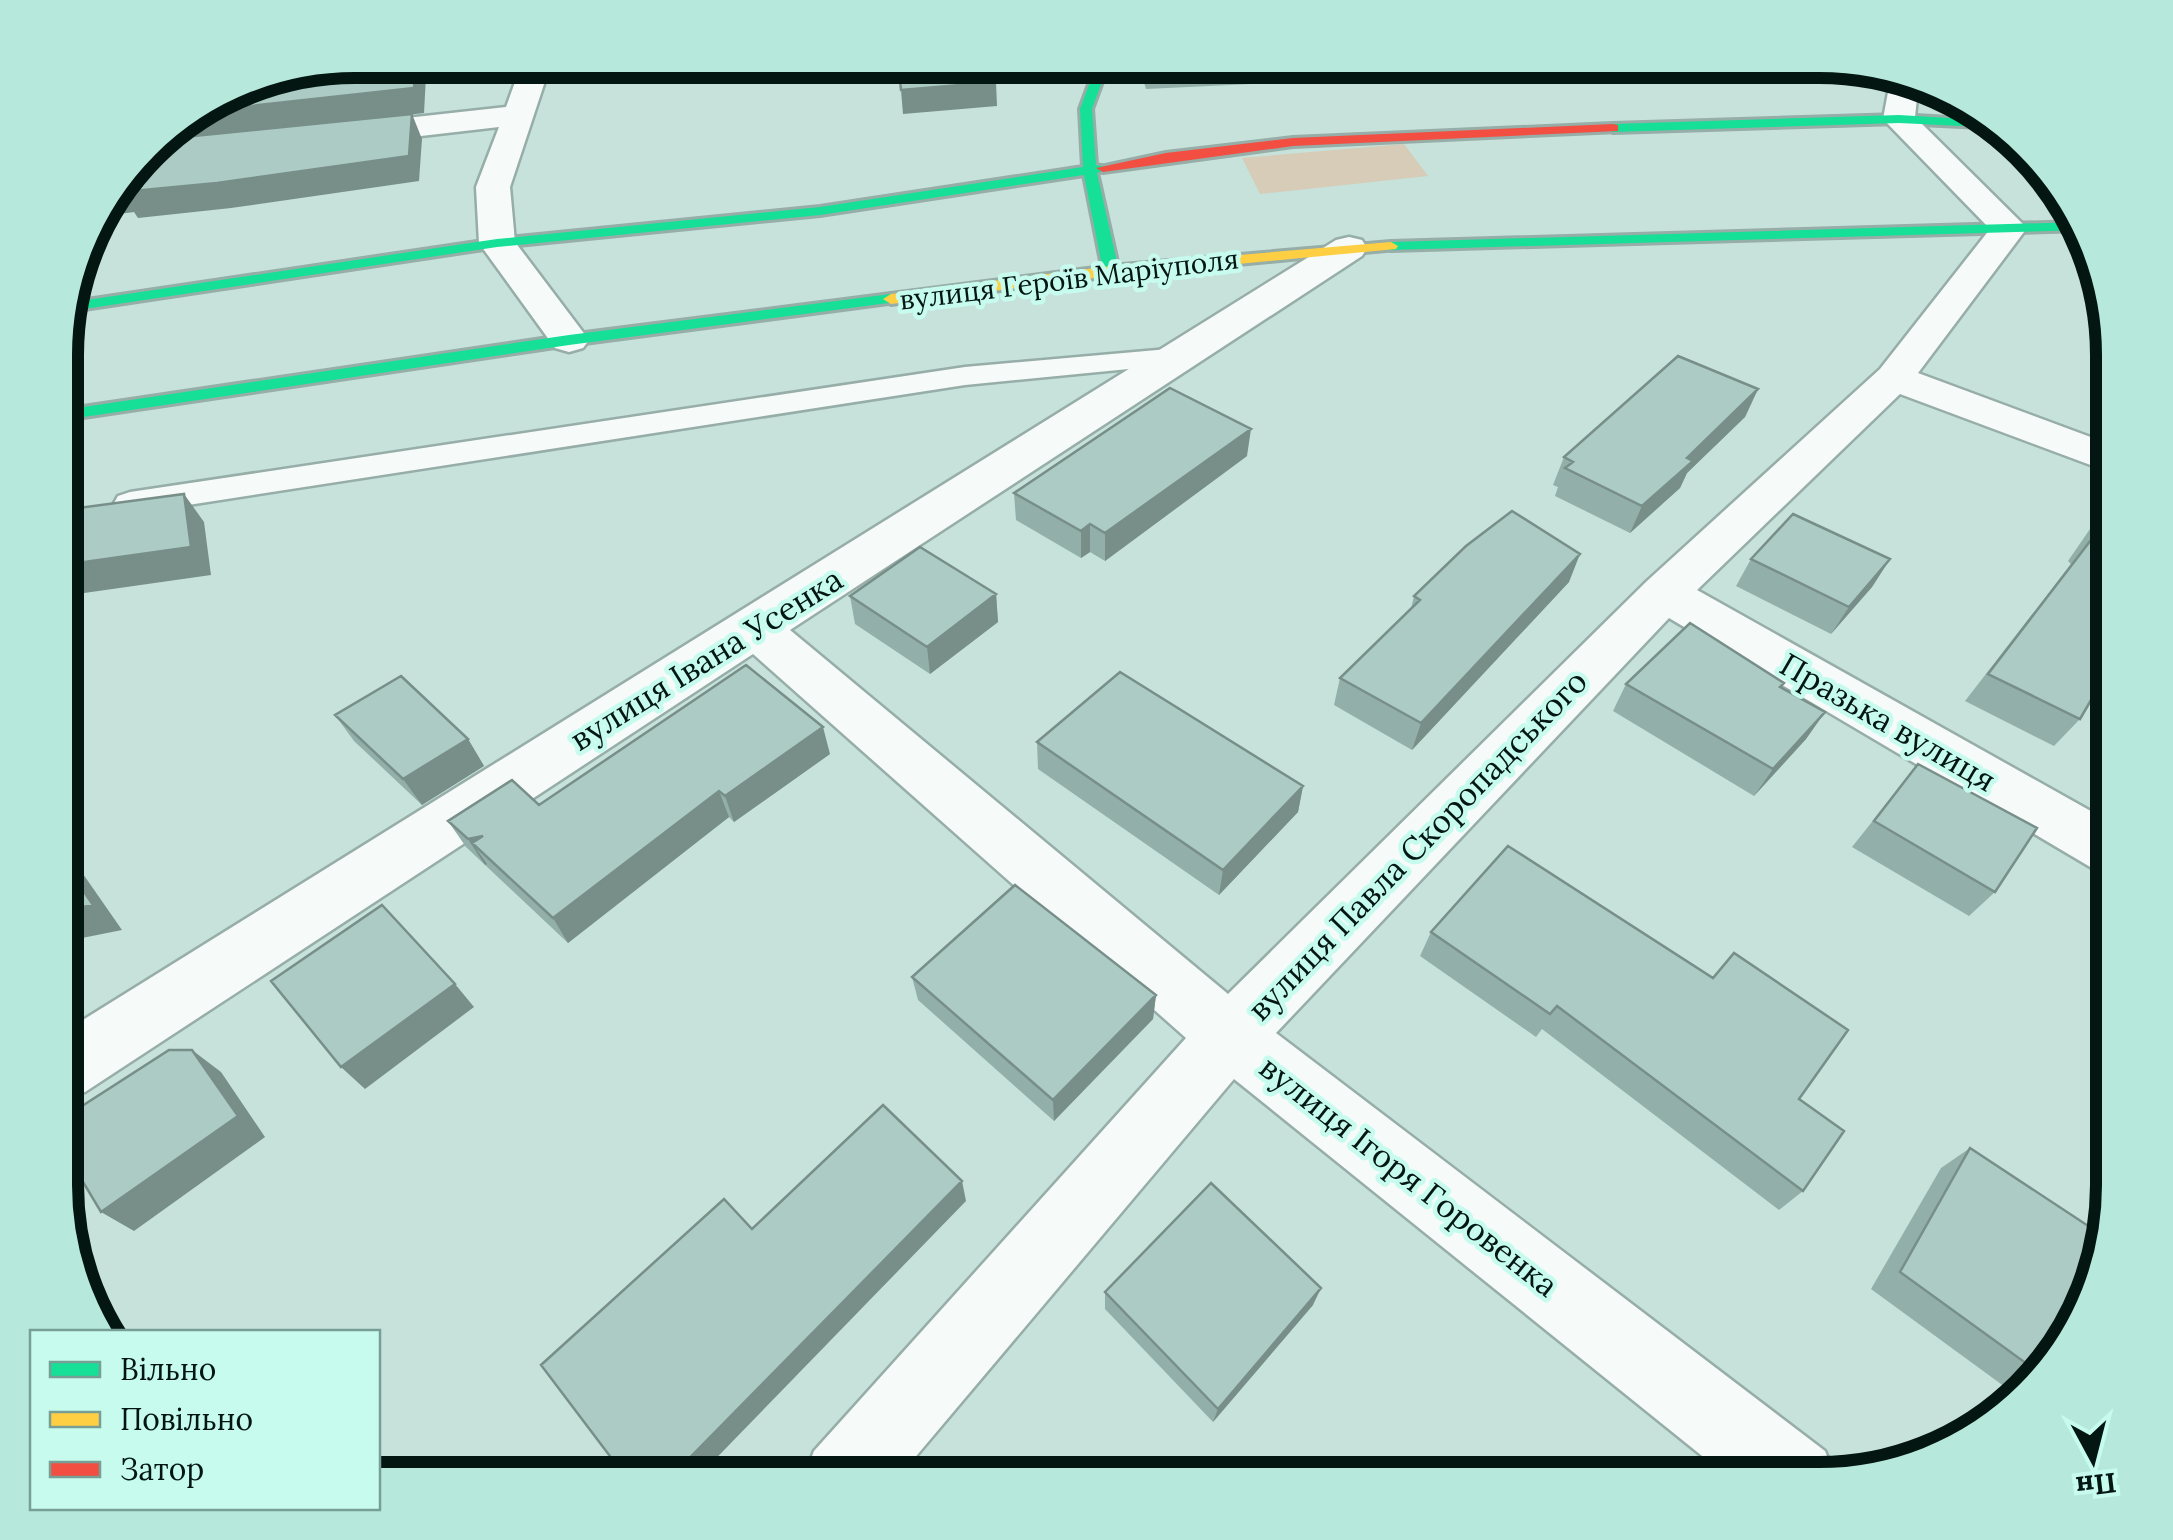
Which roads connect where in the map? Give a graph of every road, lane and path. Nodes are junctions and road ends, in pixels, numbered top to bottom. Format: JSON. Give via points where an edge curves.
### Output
{"nodes":[{"id":1,"x":532,"y":78,"type":"edge"},
{"id":2,"x":1097,"y":78,"type":"edge"},
{"id":3,"x":1903,"y":91,"type":"edge"},
{"id":4,"x":519,"y":114,"type":"junction"},
{"id":5,"x":1899,"y":119,"type":"junction"},
{"id":6,"x":1972,"y":124,"type":"edge"},
{"id":7,"x":310,"y":139,"type":"edge"},
{"id":8,"x":1090,"y":171,"type":"junction"},
{"id":9,"x":2064,"y":227,"type":"edge"},
{"id":10,"x":2008,"y":228,"type":"junction"},
{"id":11,"x":497,"y":243,"type":"junction"},
{"id":12,"x":1349,"y":248,"type":"junction"},
{"id":13,"x":1111,"y":272,"type":"junction"},
{"id":14,"x":82,"y":305,"type":"edge"},
{"id":15,"x":569,"y":340,"type":"junction"},
{"id":16,"x":1180,"y":356,"type":"junction"},
{"id":17,"x":1894,"y":378,"type":"junction"},
{"id":18,"x":78,"y":413,"type":"edge"},
{"id":19,"x":2095,"y":454,"type":"edge"},
{"id":20,"x":101,"y":508,"type":"edge"},
{"id":21,"x":1664,"y":593,"type":"junction"},
{"id":22,"x":756,"y":628,"type":"junction"},
{"id":23,"x":2095,"y":841,"type":"edge"},
{"id":24,"x":172,"y":998,"type":"junction"},
{"id":25,"x":78,"y":1018,"type":"edge"},
{"id":26,"x":1230,"y":1036,"type":"junction"},
{"id":27,"x":78,"y":1060,"type":"edge"},
{"id":28,"x":859,"y":1462,"type":"edge"},
{"id":29,"x":1773,"y":1462,"type":"edge"}],
"edges":[{"from":1,"to":4,"type":"street"},
{"from":2,"to":8,"type":"street","via":[[1086,109]]},
{"from":3,"to":5,"type":"street"},
{"from":4,"to":7,"type":"street"},
{"from":4,"to":11,"type":"street","via":[[493,187]]},
{"from":5,"to":6,"type":"street"},
{"from":5,"to":8,"type":"street","via":[[1352,138],[1178,152]]},
{"from":5,"to":10,"type":"street"},
{"from":8,"to":11,"type":"street","via":[[820,211]]},
{"from":8,"to":13,"type":"street"},
{"from":9,"to":10,"type":"street","name":"вулиця Героїв Маріуполя"},
{"from":10,"to":12,"type":"street","name":"вулиця Героїв Маріуполя"},
{"from":10,"to":17,"type":"street","name":"вулиця Павла Скоропадського"},
{"from":11,"to":14,"type":"street"},
{"from":11,"to":15,"type":"street"},
{"from":12,"to":13,"type":"street","name":"вулиця Героїв Маріуполя"},
{"from":12,"to":16,"type":"street","name":"вулиця Івана Усенка"},
{"from":13,"to":15,"type":"street","name":"вулиця Героїв Маріуполя"},
{"from":15,"to":18,"type":"street","name":"вулиця Героїв Маріуполя"},
{"from":16,"to":20,"type":"lane","via":[[965,376]]},
{"from":16,"to":22,"type":"street","name":"вулиця Івана Усенка"},
{"from":17,"to":19,"type":"street"},
{"from":17,"to":21,"type":"street","name":"вулиця Павла Скоропадського"},
{"from":21,"to":23,"type":"street","name":"Празька вулиця"},
{"from":21,"to":26,"type":"street","name":"вулиця Павла Скоропадського"},
{"from":22,"to":24,"type":"street","name":"вулиця Івана Усенка"},
{"from":22,"to":26,"type":"street","name":"вулиця Ігоря Горовенка"},
{"from":24,"to":25,"type":"street"},
{"from":24,"to":27,"type":"street","name":"вулиця Івана Усенка"},
{"from":26,"to":28,"type":"street","name":"вулиця Павла Скоропадського"},
{"from":26,"to":29,"type":"street","name":"вулиця Ігоря Горовенка"}]}
